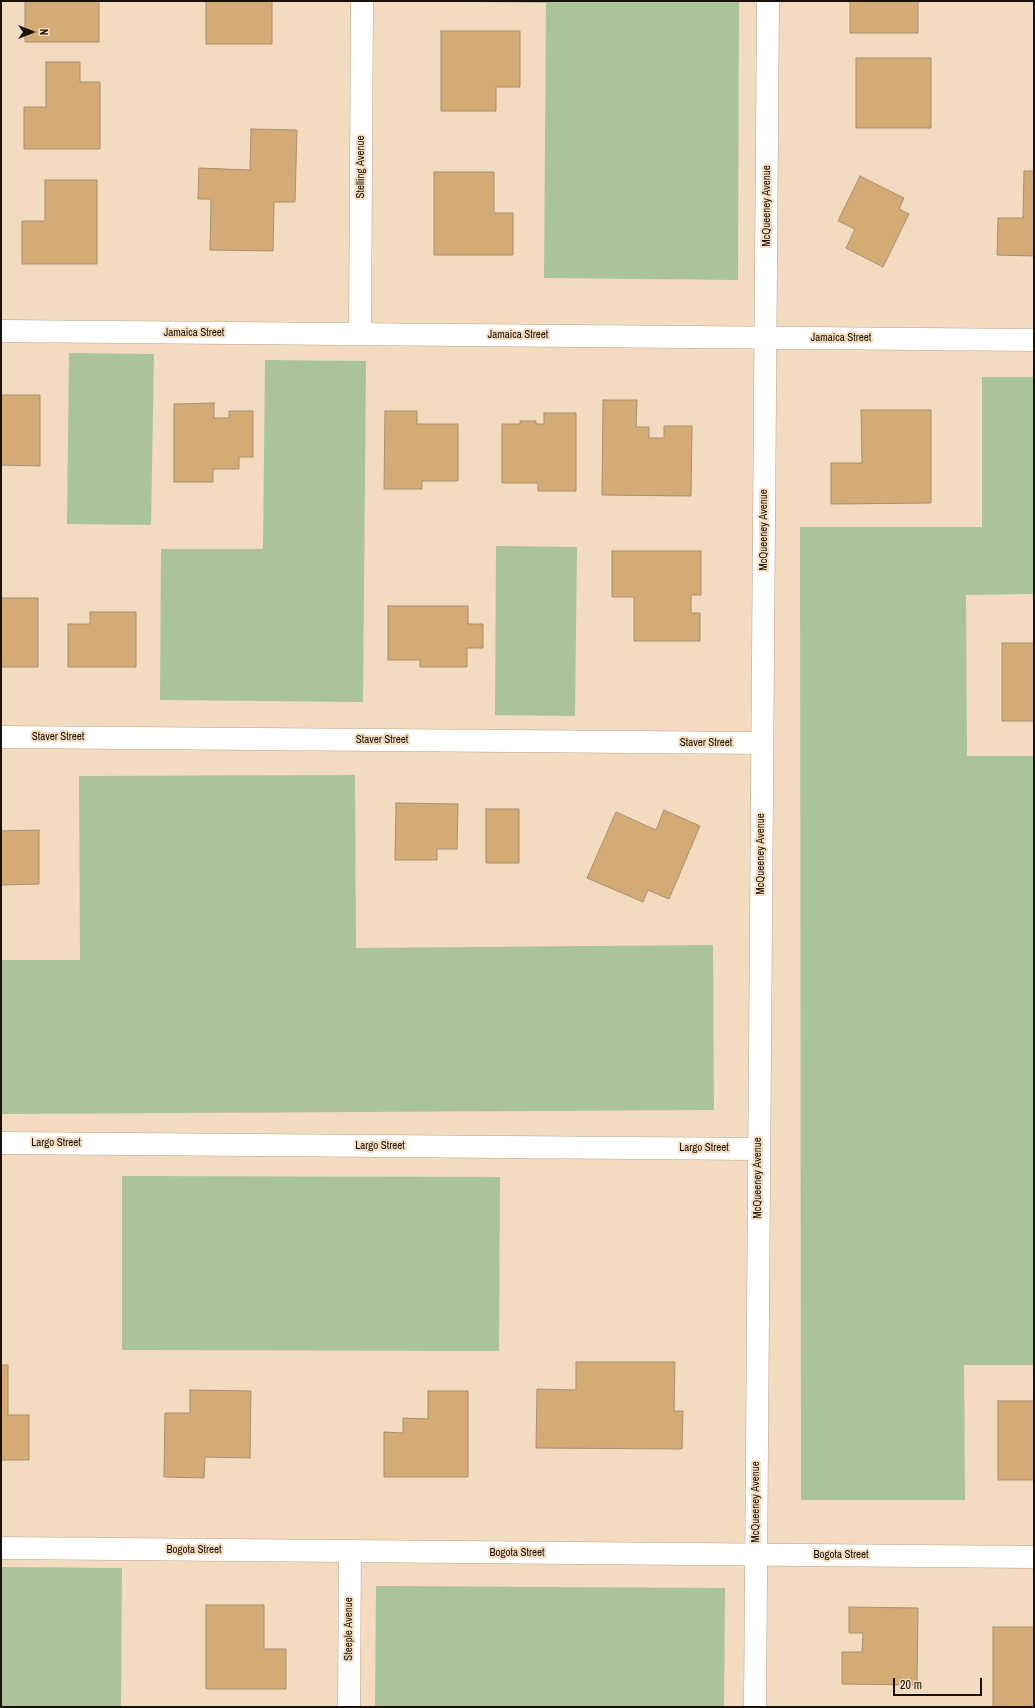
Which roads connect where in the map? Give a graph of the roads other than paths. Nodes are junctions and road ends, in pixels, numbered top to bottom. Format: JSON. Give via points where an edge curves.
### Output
{"nodes":[{"id":1,"x":362,"y":1,"type":"edge"},
{"id":2,"x":768,"y":1,"type":"edge"},
{"id":3,"x":1,"y":331,"type":"edge"},
{"id":4,"x":360,"y":334,"type":"junction"},
{"id":5,"x":766,"y":337,"type":"junction"},
{"id":6,"x":1034,"y":340,"type":"edge"},
{"id":7,"x":1,"y":737,"type":"edge"},
{"id":8,"x":762,"y":743,"type":"junction"},
{"id":9,"x":1,"y":1142,"type":"edge"},
{"id":10,"x":759,"y":1149,"type":"junction"},
{"id":11,"x":1,"y":1548,"type":"edge"},
{"id":12,"x":350,"y":1551,"type":"junction"},
{"id":13,"x":755,"y":1554,"type":"junction"},
{"id":14,"x":1034,"y":1557,"type":"edge"},
{"id":15,"x":349,"y":1707,"type":"edge"},
{"id":16,"x":754,"y":1707,"type":"edge"}],
"edges":[{"from":1,"to":4,"type":"street","name":"Stelling Avenue"},
{"from":2,"to":5,"type":"street","name":"McQueeney Avenue"},
{"from":3,"to":4,"type":"street","name":"Jamaica Street"},
{"from":4,"to":5,"type":"street","name":"Jamaica Street"},
{"from":5,"to":6,"type":"street","name":"Jamaica Street"},
{"from":5,"to":8,"type":"street","name":"McQueeney Avenue"},
{"from":7,"to":8,"type":"street","name":"Staver Street"},
{"from":8,"to":10,"type":"street","name":"McQueeney Avenue"},
{"from":9,"to":10,"type":"street","name":"Largo Street"},
{"from":10,"to":13,"type":"street","name":"McQueeney Avenue"},
{"from":11,"to":12,"type":"street","name":"Bogota Street"},
{"from":12,"to":13,"type":"street","name":"Bogota Street"},
{"from":12,"to":15,"type":"street","name":"Steeple Avenue"},
{"from":13,"to":14,"type":"street","name":"Bogota Street"},
{"from":13,"to":16,"type":"street","name":"McQueeney Avenue"}]}
